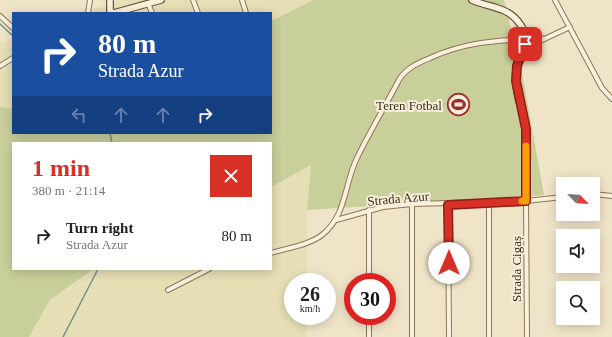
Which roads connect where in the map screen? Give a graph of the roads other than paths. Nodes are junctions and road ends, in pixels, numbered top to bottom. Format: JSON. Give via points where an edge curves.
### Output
{"nodes":[{"id":1,"x":90,"y":0,"type":"edge"},
{"id":2,"x":110,"y":0,"type":"edge"},
{"id":3,"x":161,"y":0,"type":"edge"},
{"id":4,"x":193,"y":0,"type":"edge"},
{"id":5,"x":242,"y":0,"type":"edge"},
{"id":6,"x":472,"y":0,"type":"edge"},
{"id":7,"x":555,"y":0,"type":"edge"},
{"id":8,"x":148,"y":3,"type":"junction"},
{"id":9,"x":88,"y":12,"type":"edge"},
{"id":10,"x":110,"y":12,"type":"edge"},
{"id":11,"x":152,"y":12,"type":"edge"},
{"id":12,"x":198,"y":12,"type":"edge"},
{"id":13,"x":246,"y":12,"type":"edge"},
{"id":14,"x":0,"y":16,"type":"edge"},
{"id":15,"x":12,"y":27,"type":"edge"},
{"id":16,"x":570,"y":27,"type":"junction"},
{"id":17,"x":525,"y":37,"type":"junction"},
{"id":18,"x":544,"y":39,"type":"junction"},
{"id":19,"x":523,"y":49,"type":"junction"},
{"id":20,"x":12,"y":59,"type":"edge"},
{"id":21,"x":0,"y":66,"type":"edge"},
{"id":22,"x":612,"y":99,"type":"edge"},
{"id":23,"x":600,"y":195,"type":"edge"},
{"id":24,"x":612,"y":196,"type":"edge"},
{"id":25,"x":556,"y":198,"type":"edge"},
{"id":26,"x":526,"y":201,"type":"junction"},
{"id":27,"x":489,"y":203,"type":"junction"},
{"id":28,"x":412,"y":204,"type":"junction"},
{"id":29,"x":448,"y":205,"type":"junction"},
{"id":30,"x":369,"y":210,"type":"junction"},
{"id":31,"x":336,"y":220,"type":"junction"},
{"id":32,"x":272,"y":253,"type":"edge"},
{"id":33,"x":207,"y":270,"type":"edge"},
{"id":34,"x":369,"y":273,"type":"edge"},
{"id":35,"x":168,"y":290,"type":"dead end"},
{"id":36,"x":369,"y":325,"type":"edge"},
{"id":37,"x":369,"y":337,"type":"edge"},
{"id":38,"x":412,"y":337,"type":"edge"},
{"id":39,"x":449,"y":337,"type":"edge"},
{"id":40,"x":489,"y":337,"type":"edge"},
{"id":41,"x":527,"y":337,"type":"edge"}],
"edges":[{"from":1,"to":9,"type":"street"},
{"from":2,"to":10,"type":"street"},
{"from":3,"to":8,"type":"street"},
{"from":4,"to":12,"type":"street"},
{"from":5,"to":13,"type":"street"},
{"from":6,"to":17,"type":"street","via":[[504,10],[520,24]]},
{"from":7,"to":16,"type":"street"},
{"from":8,"to":10,"type":"street","via":[[121,12]]},
{"from":8,"to":11,"type":"street"},
{"from":14,"to":15,"type":"street"},
{"from":16,"to":18,"type":"street"},
{"from":16,"to":22,"type":"street","via":[[602,88]]},
{"from":17,"to":18,"type":"street"},
{"from":17,"to":19,"type":"street"},
{"from":17,"to":31,"type":"street","via":[[473,43],[450,49],[409,68],[400,78],[356,159]]},
{"from":18,"to":19,"type":"street"},
{"from":19,"to":26,"type":"street","via":[[517,66],[516,81],[526,129]]},
{"from":20,"to":21,"type":"street"},
{"from":23,"to":24,"type":"street"},
{"from":25,"to":26,"type":"street","name":"Strada Azur"},
{"from":26,"to":27,"type":"street","name":"Strada Azur"},
{"from":26,"to":41,"type":"street","name":"Strada Cigaș"},
{"from":27,"to":29,"type":"street","name":"Strada Azur"},
{"from":27,"to":40,"type":"street"},
{"from":28,"to":29,"type":"street","name":"Strada Azur"},
{"from":28,"to":30,"type":"street","name":"Strada Azur"},
{"from":28,"to":38,"type":"street"},
{"from":29,"to":39,"type":"street"},
{"from":30,"to":31,"type":"street","name":"Strada Azur"},
{"from":30,"to":34,"type":"street"},
{"from":31,"to":32,"type":"street","via":[[314,240]]},
{"from":33,"to":35,"type":"street"},
{"from":36,"to":37,"type":"street"}]}
